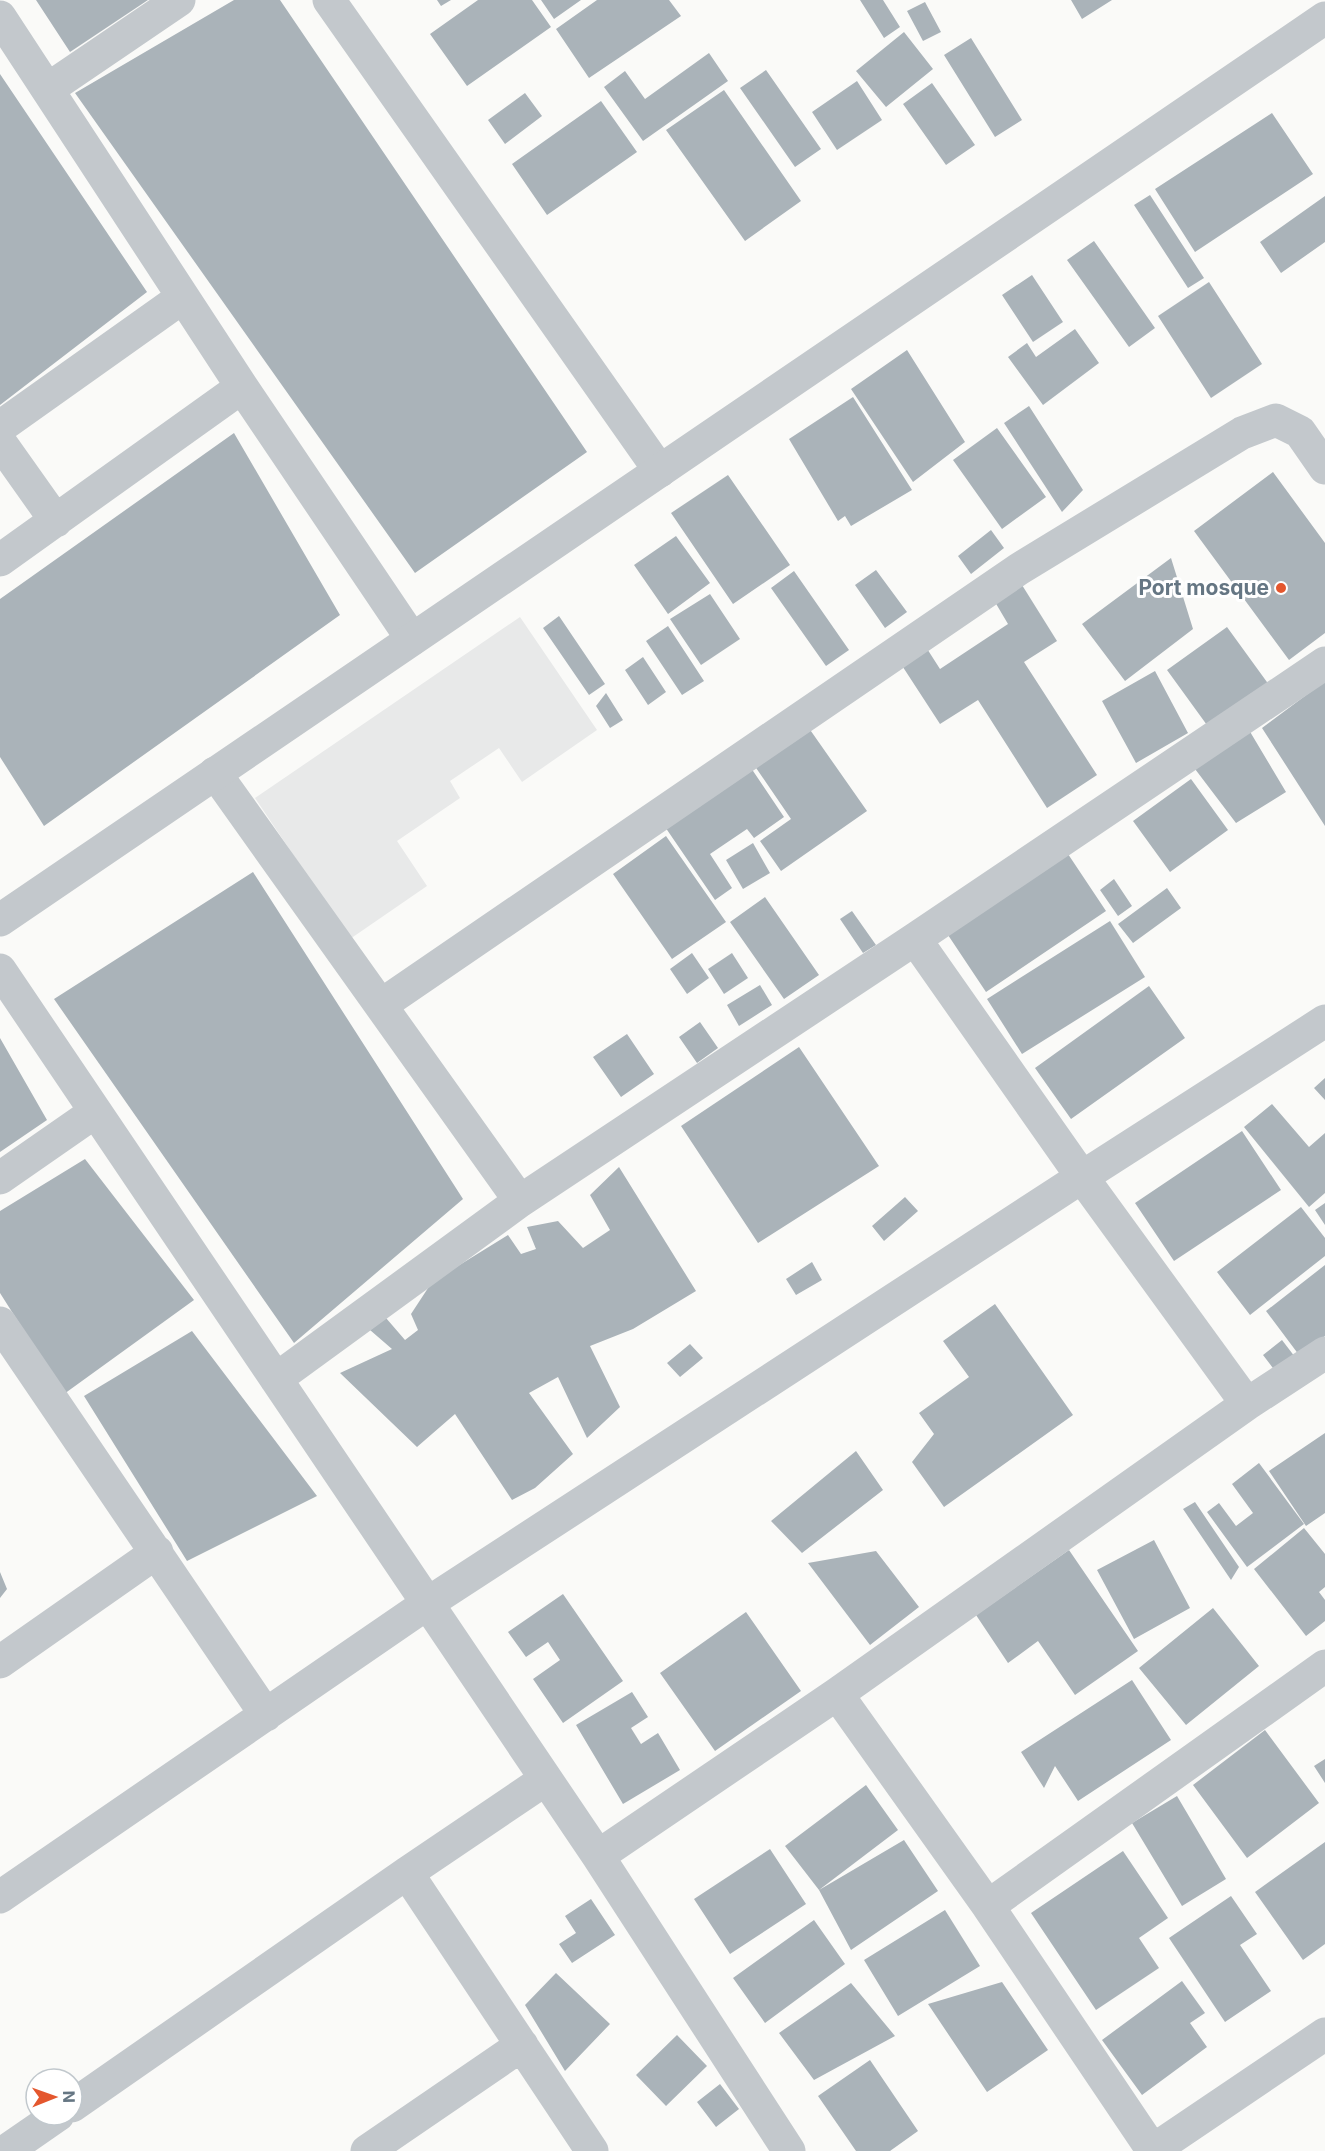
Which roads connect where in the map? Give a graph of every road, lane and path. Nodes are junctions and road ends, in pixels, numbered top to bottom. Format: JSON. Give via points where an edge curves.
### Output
{"nodes":[{"id":1,"x":179,"y":0,"type":"edge"},
{"id":2,"x":329,"y":0,"type":"edge"},
{"id":3,"x":0,"y":17,"type":"edge"},
{"id":4,"x":1325,"y":18,"type":"edge"},
{"id":5,"x":48,"y":89,"type":"junction"},
{"id":6,"x":183,"y":297,"type":"junction"},
{"id":7,"x":242,"y":387,"type":"junction"},
{"id":8,"x":0,"y":427,"type":"edge"},
{"id":9,"x":0,"y":442,"type":"edge"},
{"id":10,"x":1325,"y":468,"type":"edge"},
{"id":11,"x":660,"y":471,"type":"junction"},
{"id":12,"x":56,"y":521,"type":"junction"},
{"id":13,"x":0,"y":560,"type":"edge"},
{"id":14,"x":412,"y":639,"type":"junction"},
{"id":15,"x":1325,"y":663,"type":"edge"},
{"id":16,"x":215,"y":773,"type":"junction"},
{"id":17,"x":0,"y":920,"type":"edge"},
{"id":18,"x":915,"y":939,"type":"junction"},
{"id":19,"x":0,"y":970,"type":"edge"},
{"id":20,"x":381,"y":1005,"type":"junction"},
{"id":21,"x":1325,"y":1021,"type":"edge"},
{"id":22,"x":95,"y":1112,"type":"junction"},
{"id":23,"x":1082,"y":1177,"type":"junction"},
{"id":24,"x":0,"y":1178,"type":"edge"},
{"id":25,"x":520,"y":1201,"type":"junction"},
{"id":26,"x":0,"y":1323,"type":"edge"},
{"id":27,"x":1325,"y":1353,"type":"edge"},
{"id":28,"x":276,"y":1379,"type":"junction"},
{"id":29,"x":1247,"y":1404,"type":"junction"},
{"id":30,"x":156,"y":1552,"type":"junction"},
{"id":31,"x":428,"y":1603,"type":"junction"},
{"id":32,"x":0,"y":1662,"type":"edge"},
{"id":33,"x":1325,"y":1666,"type":"edge"},
{"id":34,"x":837,"y":1694,"type":"junction"},
{"id":35,"x":266,"y":1714,"type":"junction"},
{"id":36,"x":546,"y":1779,"type":"junction"},
{"id":37,"x":598,"y":1856,"type":"junction"},
{"id":38,"x":407,"y":1873,"type":"junction"},
{"id":39,"x":0,"y":1897,"type":"edge"},
{"id":40,"x":988,"y":1906,"type":"junction"},
{"id":41,"x":1325,"y":2034,"type":"edge"},
{"id":42,"x":522,"y":2045,"type":"junction"},
{"id":43,"x":84,"y":2098,"type":"edge"},
{"id":44,"x":41,"y":2127,"type":"edge"},
{"id":45,"x":6,"y":2151,"type":"edge"},
{"id":46,"x":367,"y":2151,"type":"edge"},
{"id":47,"x":592,"y":2151,"type":"edge"},
{"id":48,"x":789,"y":2151,"type":"edge"},
{"id":49,"x":1153,"y":2151,"type":"edge"}],
"edges":[{"from":1,"to":5,"type":"street"},
{"from":2,"to":11,"type":"street"},
{"from":3,"to":5,"type":"street"},
{"from":4,"to":11,"type":"street"},
{"from":5,"to":6,"type":"street"},
{"from":6,"to":7,"type":"street"},
{"from":6,"to":8,"type":"street"},
{"from":7,"to":12,"type":"street"},
{"from":7,"to":14,"type":"street"},
{"from":9,"to":12,"type":"street"},
{"from":10,"to":20,"type":"street","via":[[1300,432],[1276,420],[1242,433],[1019,569]]},
{"from":11,"to":14,"type":"street"},
{"from":12,"to":13,"type":"street"},
{"from":14,"to":16,"type":"street"},
{"from":15,"to":18,"type":"street"},
{"from":16,"to":17,"type":"street"},
{"from":16,"to":20,"type":"street"},
{"from":18,"to":23,"type":"street"},
{"from":18,"to":25,"type":"street"},
{"from":19,"to":22,"type":"street"},
{"from":20,"to":25,"type":"street"},
{"from":21,"to":23,"type":"street"},
{"from":22,"to":24,"type":"street"},
{"from":22,"to":28,"type":"street"},
{"from":23,"to":29,"type":"street"},
{"from":23,"to":31,"type":"street"},
{"from":25,"to":28,"type":"street"},
{"from":26,"to":30,"type":"street"},
{"from":27,"to":29,"type":"street"},
{"from":28,"to":31,"type":"street"},
{"from":29,"to":34,"type":"street"},
{"from":30,"to":32,"type":"street"},
{"from":30,"to":35,"type":"street"},
{"from":31,"to":35,"type":"street"},
{"from":31,"to":36,"type":"street"},
{"from":33,"to":40,"type":"street"},
{"from":34,"to":37,"type":"street"},
{"from":34,"to":40,"type":"street"},
{"from":35,"to":39,"type":"street"},
{"from":36,"to":37,"type":"street"},
{"from":36,"to":38,"type":"street"},
{"from":37,"to":48,"type":"street"},
{"from":38,"to":42,"type":"street"},
{"from":38,"to":43,"type":"street"},
{"from":40,"to":49,"type":"street"},
{"from":41,"to":49,"type":"street"},
{"from":42,"to":46,"type":"street"},
{"from":42,"to":47,"type":"street"},
{"from":44,"to":45,"type":"street"}]}
